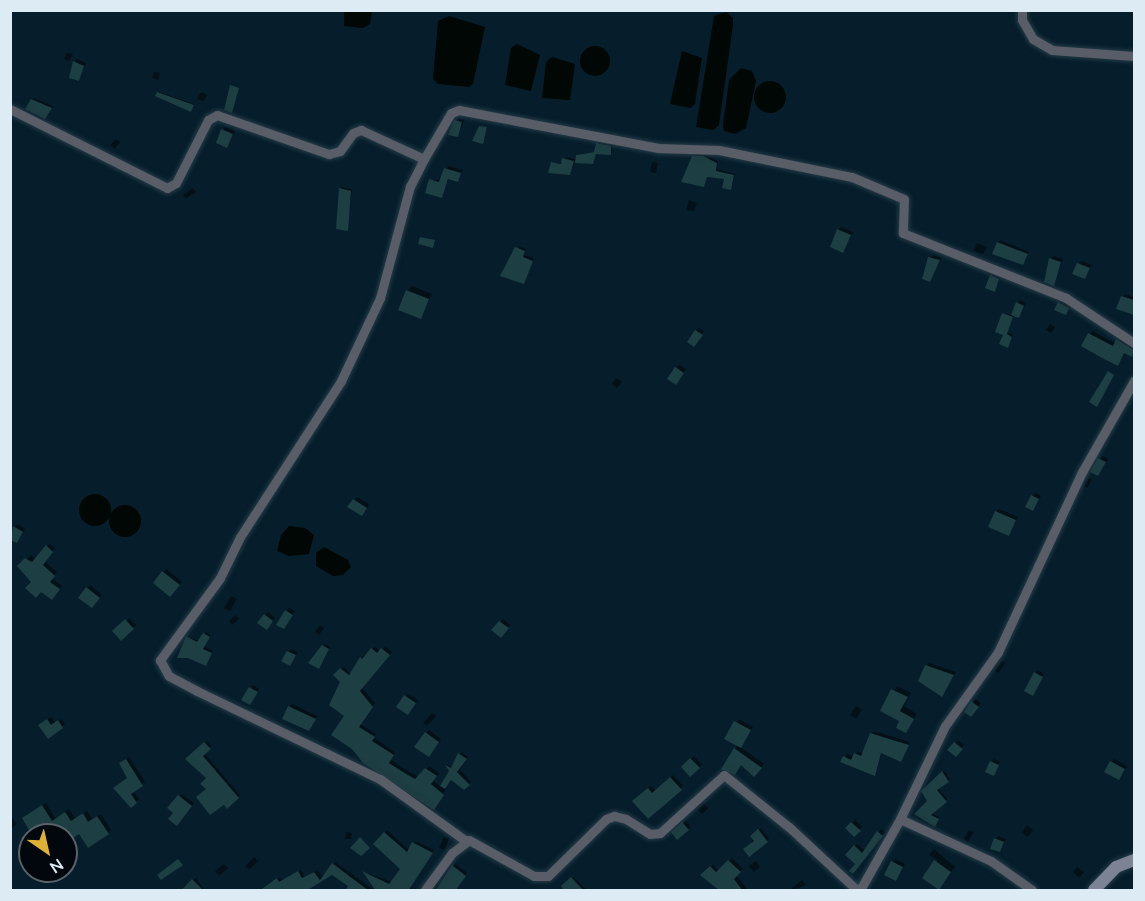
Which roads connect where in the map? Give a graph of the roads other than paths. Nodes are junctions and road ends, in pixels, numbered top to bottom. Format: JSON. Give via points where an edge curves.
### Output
{"nodes":[{"id":1,"x":1022,"y":10,"type":"edge"},
{"id":2,"x":1134,"y":56,"type":"edge"},
{"id":3,"x":10,"y":109,"type":"edge"},
{"id":4,"x":424,"y":159,"type":"junction"},
{"id":5,"x":1134,"y":343,"type":"edge"},
{"id":6,"x":1134,"y":381,"type":"edge"},
{"id":7,"x":900,"y":819,"type":"junction"},
{"id":8,"x":466,"y":841,"type":"junction"},
{"id":9,"x":1134,"y":860,"type":"edge"},
{"id":10,"x":425,"y":891,"type":"edge"},
{"id":11,"x":858,"y":891,"type":"edge"},
{"id":12,"x":1032,"y":891,"type":"edge"},
{"id":13,"x":1094,"y":891,"type":"edge"}],
"edges":[{"from":1,"to":2,"type":"street","via":[[1022,20],[1033,39],[1052,50]]},
{"from":3,"to":4,"type":"street","via":[[167,188],[176,183],[208,120],[217,115],[329,154],[340,151],[353,133],[361,130]]},
{"from":4,"to":5,"type":"street","via":[[451,113],[459,110],[658,147],[719,150],[852,177],[904,199],[903,233],[1066,298]]},
{"from":4,"to":8,"type":"street","via":[[410,186],[380,297],[341,381],[240,537],[220,578],[160,660],[170,675],[197,691],[380,779]]},
{"from":6,"to":7,"type":"street","via":[[1077,482],[998,652],[945,726]]},
{"from":7,"to":11,"type":"street"},
{"from":7,"to":12,"type":"street","via":[[991,861]]},
{"from":8,"to":10,"type":"street","via":[[452,853]]},
{"from":8,"to":11,"type":"street","via":[[475,842],[534,876],[548,876],[606,819],[620,817],[650,834],[660,833],[724,774]]},
{"from":9,"to":13,"type":"main road","via":[[1116,867]]}]}
